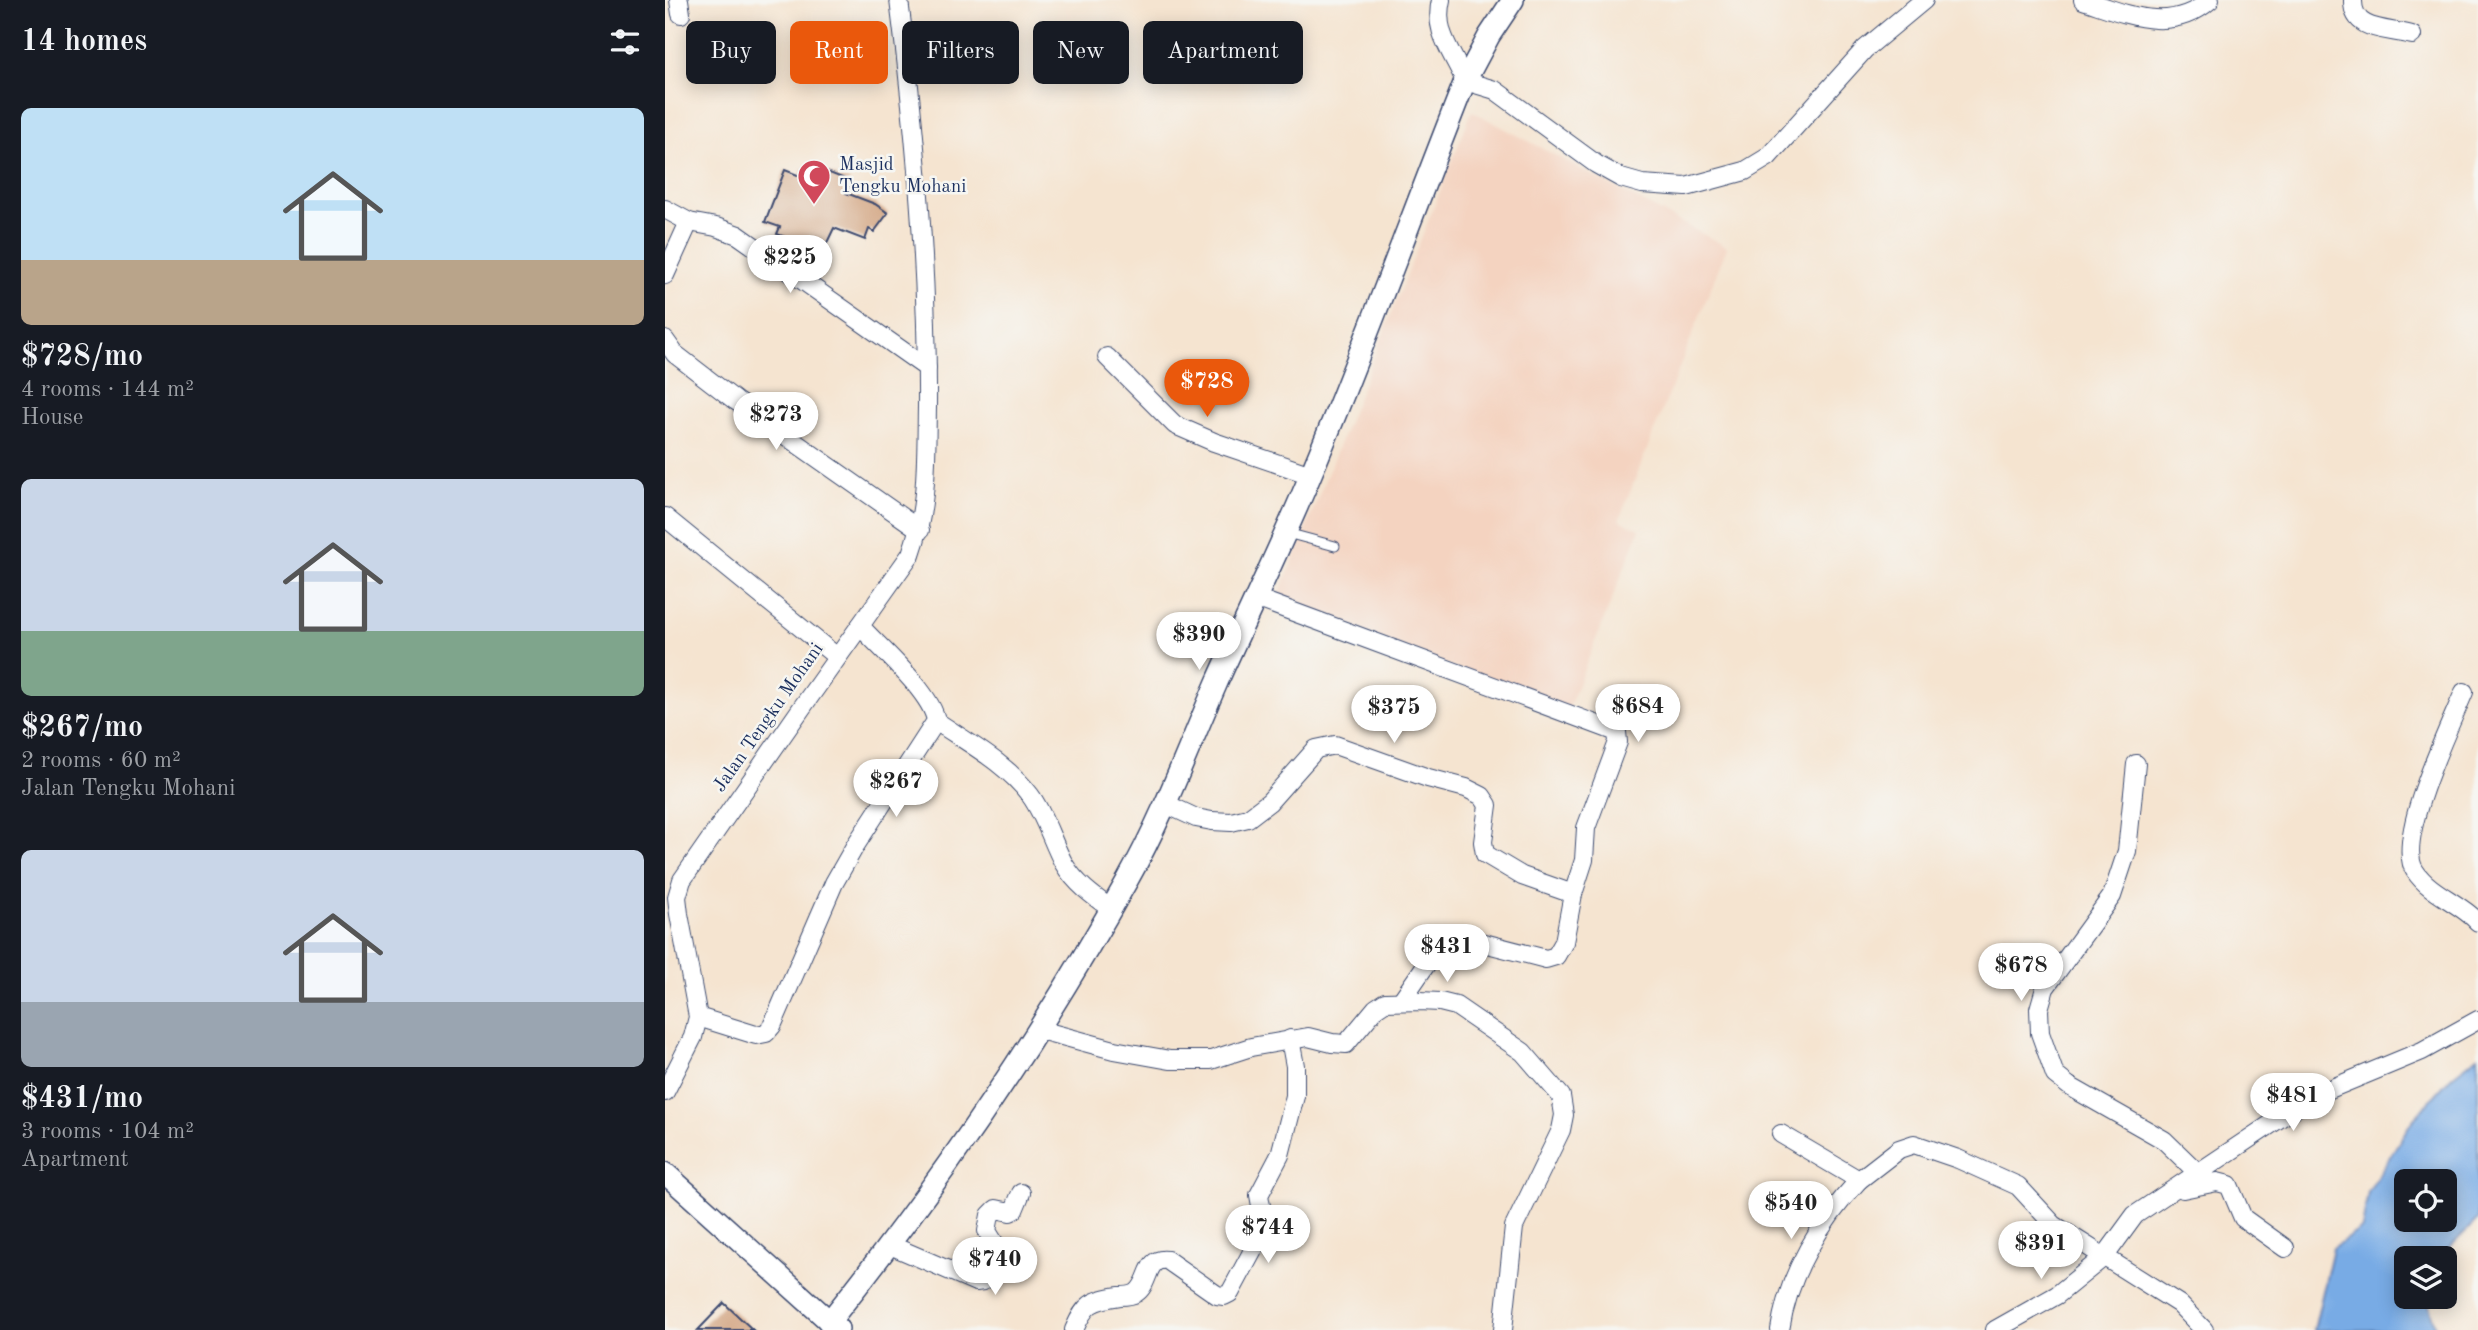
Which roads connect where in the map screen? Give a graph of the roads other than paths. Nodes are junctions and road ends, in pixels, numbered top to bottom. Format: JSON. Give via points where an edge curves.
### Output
{"nodes":[{"id":1,"x":899,"y":0,"type":"edge"},
{"id":2,"x":1441,"y":0,"type":"edge"},
{"id":3,"x":1513,"y":0,"type":"edge"},
{"id":4,"x":1924,"y":0,"type":"edge"},
{"id":5,"x":2083,"y":0,"type":"edge"},
{"id":6,"x":2210,"y":0,"type":"edge"},
{"id":7,"x":2353,"y":0,"type":"edge"},
{"id":8,"x":2412,"y":35,"type":"dead end"},
{"id":9,"x":1465,"y":80,"type":"junction"},
{"id":10,"x":665,"y":209,"type":"edge"},
{"id":11,"x":689,"y":222,"type":"junction"},
{"id":12,"x":665,"y":275,"type":"edge"},
{"id":13,"x":665,"y":340,"type":"edge"},
{"id":14,"x":1107,"y":357,"type":"dead end"},
{"id":15,"x":927,"y":368,"type":"junction"},
{"id":16,"x":1311,"y":475,"type":"junction"},
{"id":17,"x":665,"y":517,"type":"edge"},
{"id":18,"x":920,"y":530,"type":"junction"},
{"id":19,"x":1285,"y":532,"type":"junction"},
{"id":20,"x":1335,"y":546,"type":"dead end"},
{"id":21,"x":1256,"y":598,"type":"junction"},
{"id":22,"x":860,"y":626,"type":"junction"},
{"id":23,"x":837,"y":657,"type":"junction"},
{"id":24,"x":2464,"y":692,"type":"dead end"},
{"id":25,"x":936,"y":721,"type":"junction"},
{"id":26,"x":2136,"y":764,"type":"dead end"},
{"id":27,"x":1166,"y":804,"type":"junction"},
{"id":28,"x":1573,"y":894,"type":"junction"},
{"id":29,"x":1111,"y":909,"type":"junction"},
{"id":30,"x":2478,"y":922,"type":"edge"},
{"id":31,"x":1401,"y":1001,"type":"junction"},
{"id":32,"x":698,"y":1017,"type":"junction"},
{"id":33,"x":2478,"y":1020,"type":"edge"},
{"id":34,"x":1040,"y":1030,"type":"junction"},
{"id":35,"x":1290,"y":1040,"type":"junction"},
{"id":36,"x":665,"y":1093,"type":"edge"},
{"id":37,"x":1781,"y":1134,"type":"dead end"},
{"id":38,"x":665,"y":1173,"type":"edge"},
{"id":39,"x":2199,"y":1174,"type":"junction"},
{"id":40,"x":1859,"y":1180,"type":"junction"},
{"id":41,"x":2173,"y":1191,"type":"junction"},
{"id":42,"x":1021,"y":1193,"type":"dead end"},
{"id":43,"x":890,"y":1245,"type":"junction"},
{"id":44,"x":2285,"y":1248,"type":"dead end"},
{"id":45,"x":2105,"y":1256,"type":"junction"},
{"id":46,"x":834,"y":1326,"type":"edge"},
{"id":47,"x":1074,"y":1330,"type":"edge"},
{"id":48,"x":1503,"y":1330,"type":"edge"},
{"id":49,"x":1780,"y":1330,"type":"edge"},
{"id":50,"x":1995,"y":1330,"type":"edge"},
{"id":51,"x":2204,"y":1330,"type":"edge"}],
"edges":[{"from":1,"to":15,"type":"street","name":"Jalan Tengku Mohani","via":[[914,114]]},
{"from":2,"to":9,"type":"street","via":[[1438,23]]},
{"from":3,"to":9,"type":"street"},
{"from":4,"to":9,"type":"street","via":[[1865,48],[1768,157],[1745,171],[1686,187],[1621,178],[1495,90]]},
{"from":5,"to":6,"type":"street","via":[[2139,19],[2182,16]]},
{"from":7,"to":8,"type":"street","via":[[2355,14],[2367,27]]},
{"from":9,"to":16,"type":"street"},
{"from":10,"to":11,"type":"street"},
{"from":11,"to":12,"type":"street"},
{"from":11,"to":15,"type":"street","via":[[737,234]]},
{"from":13,"to":18,"type":"street","via":[[675,354],[736,401]]},
{"from":14,"to":16,"type":"street","via":[[1175,425]]},
{"from":15,"to":18,"type":"street","name":"Jalan Tengku Mohani"},
{"from":16,"to":19,"type":"street"},
{"from":17,"to":23,"type":"street"},
{"from":18,"to":22,"type":"street","name":"Jalan Tengku Mohani","via":[[911,554]]},
{"from":19,"to":20,"type":"lane"},
{"from":19,"to":21,"type":"street"},
{"from":21,"to":27,"type":"street"},
{"from":21,"to":28,"type":"street","via":[[1617,732],[1618,742],[1586,828],[1584,860]]},
{"from":22,"to":23,"type":"street","name":"Jalan Tengku Mohani"},
{"from":22,"to":25,"type":"street","via":[[923,694]]},
{"from":23,"to":32,"type":"street","name":"Jalan Tengku Mohani","via":[[682,880],[677,897]]},
{"from":24,"to":30,"type":"street","via":[[2423,790],[2410,857],[2413,870],[2427,886]]},
{"from":25,"to":29,"type":"street","via":[[1020,783],[1032,797],[1071,874]]},
{"from":25,"to":32,"type":"street","via":[[839,874],[766,1034]]},
{"from":26,"to":39,"type":"street","via":[[2127,851],[2112,896],[2045,988],[2039,1009],[2040,1033],[2055,1075],[2164,1140]]},
{"from":27,"to":28,"type":"street","via":[[1212,821],[1248,818],[1269,803],[1315,749],[1335,745],[1482,796],[1487,805],[1485,854],[1521,876]]},
{"from":27,"to":29,"type":"street"},
{"from":28,"to":31,"type":"street","via":[[1564,942],[1556,957],[1546,959],[1472,940],[1445,942]]},
{"from":29,"to":34,"type":"street"},
{"from":31,"to":35,"type":"street","via":[[1376,1008],[1346,1044],[1308,1037]]},
{"from":31,"to":48,"type":"street","via":[[1456,1006],[1524,1052],[1561,1096],[1562,1130],[1514,1227]]},
{"from":32,"to":36,"type":"street","name":"Jalan Tengku Mohani"},
{"from":33,"to":39,"type":"street","via":[[2422,1051],[2313,1096]]},
{"from":34,"to":35,"type":"street","via":[[1170,1060],[1211,1059]]},
{"from":34,"to":43,"type":"street"},
{"from":35,"to":47,"type":"street","via":[[1295,1096],[1280,1155],[1259,1195],[1265,1228],[1230,1293],[1217,1295],[1159,1259],[1139,1291],[1100,1299],[1083,1310]]},
{"from":37,"to":40,"type":"street"},
{"from":38,"to":46,"type":"street"},
{"from":39,"to":41,"type":"street"},
{"from":40,"to":45,"type":"street","via":[[1899,1149],[1924,1146],[2018,1186],[2054,1225]]},
{"from":40,"to":49,"type":"street","via":[[1817,1232],[1783,1309]]},
{"from":41,"to":44,"type":"street","via":[[2217,1182],[2229,1185],[2243,1218]]},
{"from":41,"to":45,"type":"street","via":[[2135,1215]]},
{"from":42,"to":43,"type":"street","via":[[1014,1210],[996,1209],[990,1215],[987,1231],[1000,1252],[983,1281]]},
{"from":43,"to":46,"type":"street"},
{"from":45,"to":50,"type":"street","via":[[2057,1295]]},
{"from":45,"to":51,"type":"street","via":[[2179,1304]]}]}
